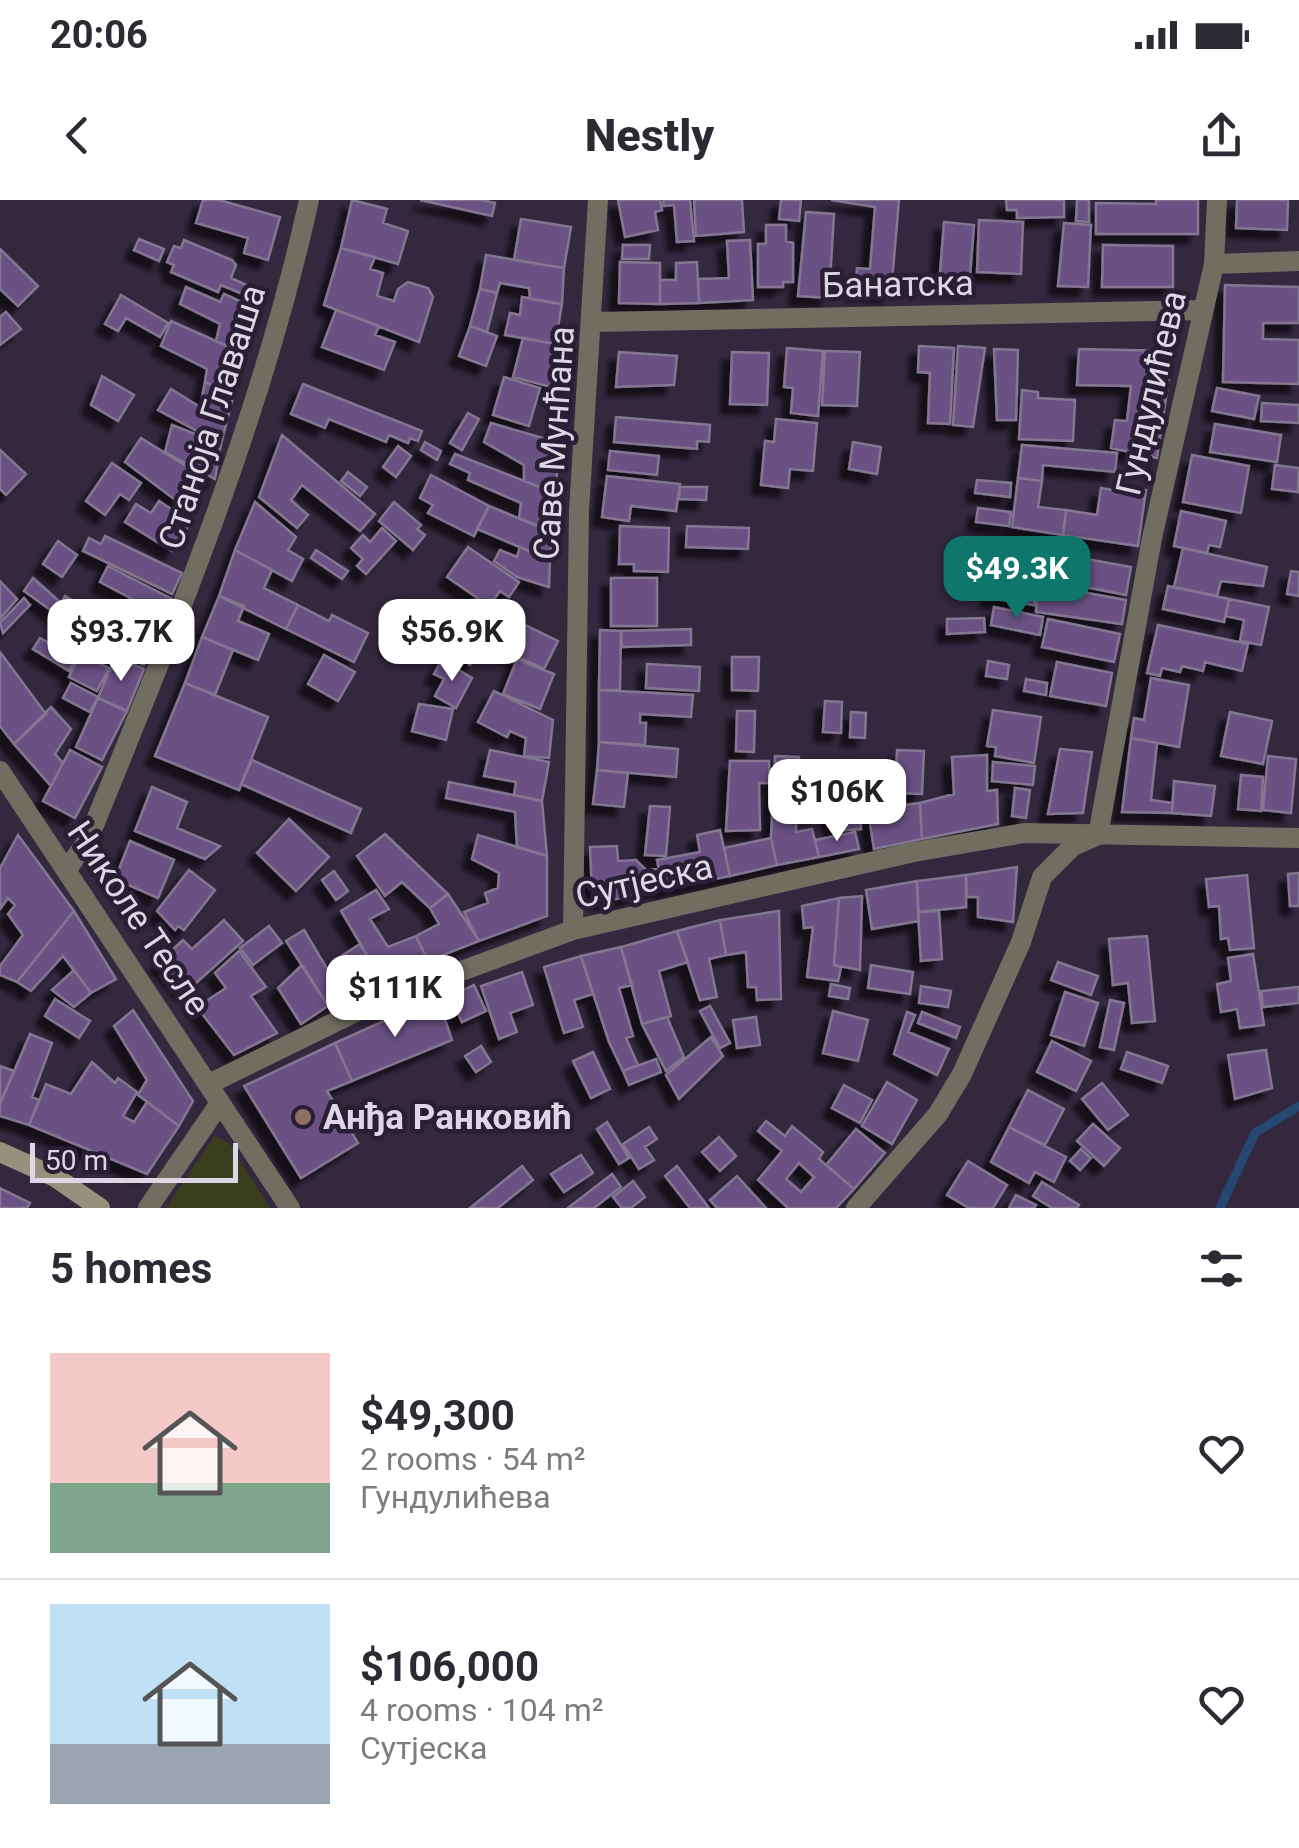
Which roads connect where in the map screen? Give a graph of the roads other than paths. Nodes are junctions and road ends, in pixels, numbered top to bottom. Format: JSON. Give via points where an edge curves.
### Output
{"nodes":[{"id":1,"x":308,"y":200,"type":"edge"},
{"id":2,"x":598,"y":200,"type":"edge"},
{"id":3,"x":1217,"y":200,"type":"edge"},
{"id":4,"x":1299,"y":262,"type":"edge"},
{"id":5,"x":1214,"y":264,"type":"junction"},
{"id":6,"x":1203,"y":310,"type":"junction"},
{"id":7,"x":594,"y":322,"type":"junction"},
{"id":8,"x":0,"y":771,"type":"edge"},
{"id":9,"x":1024,"y":834,"type":"junction"},
{"id":10,"x":1098,"y":835,"type":"junction"},
{"id":11,"x":1299,"y":838,"type":"edge"},
{"id":12,"x":68,"y":868,"type":"junction"},
{"id":13,"x":1042,"y":876,"type":"junction"},
{"id":14,"x":573,"y":930,"type":"junction"},
{"id":15,"x":215,"y":1094,"type":"junction"},
{"id":16,"x":0,"y":1152,"type":"edge"},
{"id":17,"x":100,"y":1208,"type":"edge"},
{"id":18,"x":148,"y":1208,"type":"edge"},
{"id":19,"x":290,"y":1208,"type":"edge"},
{"id":20,"x":856,"y":1208,"type":"edge"}],
"edges":[{"from":1,"to":12,"type":"street","name":"Станоја Главаша","via":[[230,481],[88,840]]},
{"from":2,"to":7,"type":"street","name":"Саве Мунћана"},
{"from":3,"to":5,"type":"street","name":"Гундулићева"},
{"from":4,"to":5,"type":"street"},
{"from":5,"to":6,"type":"street","name":"Гундулићева"},
{"from":6,"to":7,"type":"street","name":"Банатска"},
{"from":6,"to":10,"type":"street","name":"Гундулићева","via":[[1152,538]]},
{"from":7,"to":14,"type":"street","name":"Саве Мунћана","via":[[579,511]]},
{"from":8,"to":12,"type":"street","name":"Николе Тесле"},
{"from":9,"to":10,"type":"street","name":"Сутјеска"},
{"from":9,"to":13,"type":"street"},
{"from":9,"to":14,"type":"street","name":"Сутјеска","via":[[914,852]]},
{"from":10,"to":11,"type":"street","name":"Сутјеска"},
{"from":10,"to":13,"type":"street","via":[[1073,846]]},
{"from":12,"to":15,"type":"street","name":"Николе Тесле"},
{"from":13,"to":20,"type":"street","via":[[1021,942],[962,1074],[938,1114]]},
{"from":14,"to":15,"type":"street","name":"Сутјеска","via":[[372,1004]]},
{"from":15,"to":18,"type":"street"},
{"from":15,"to":19,"type":"street","name":"Николе Тесле"},
{"from":16,"to":17,"type":"main road"}]}
